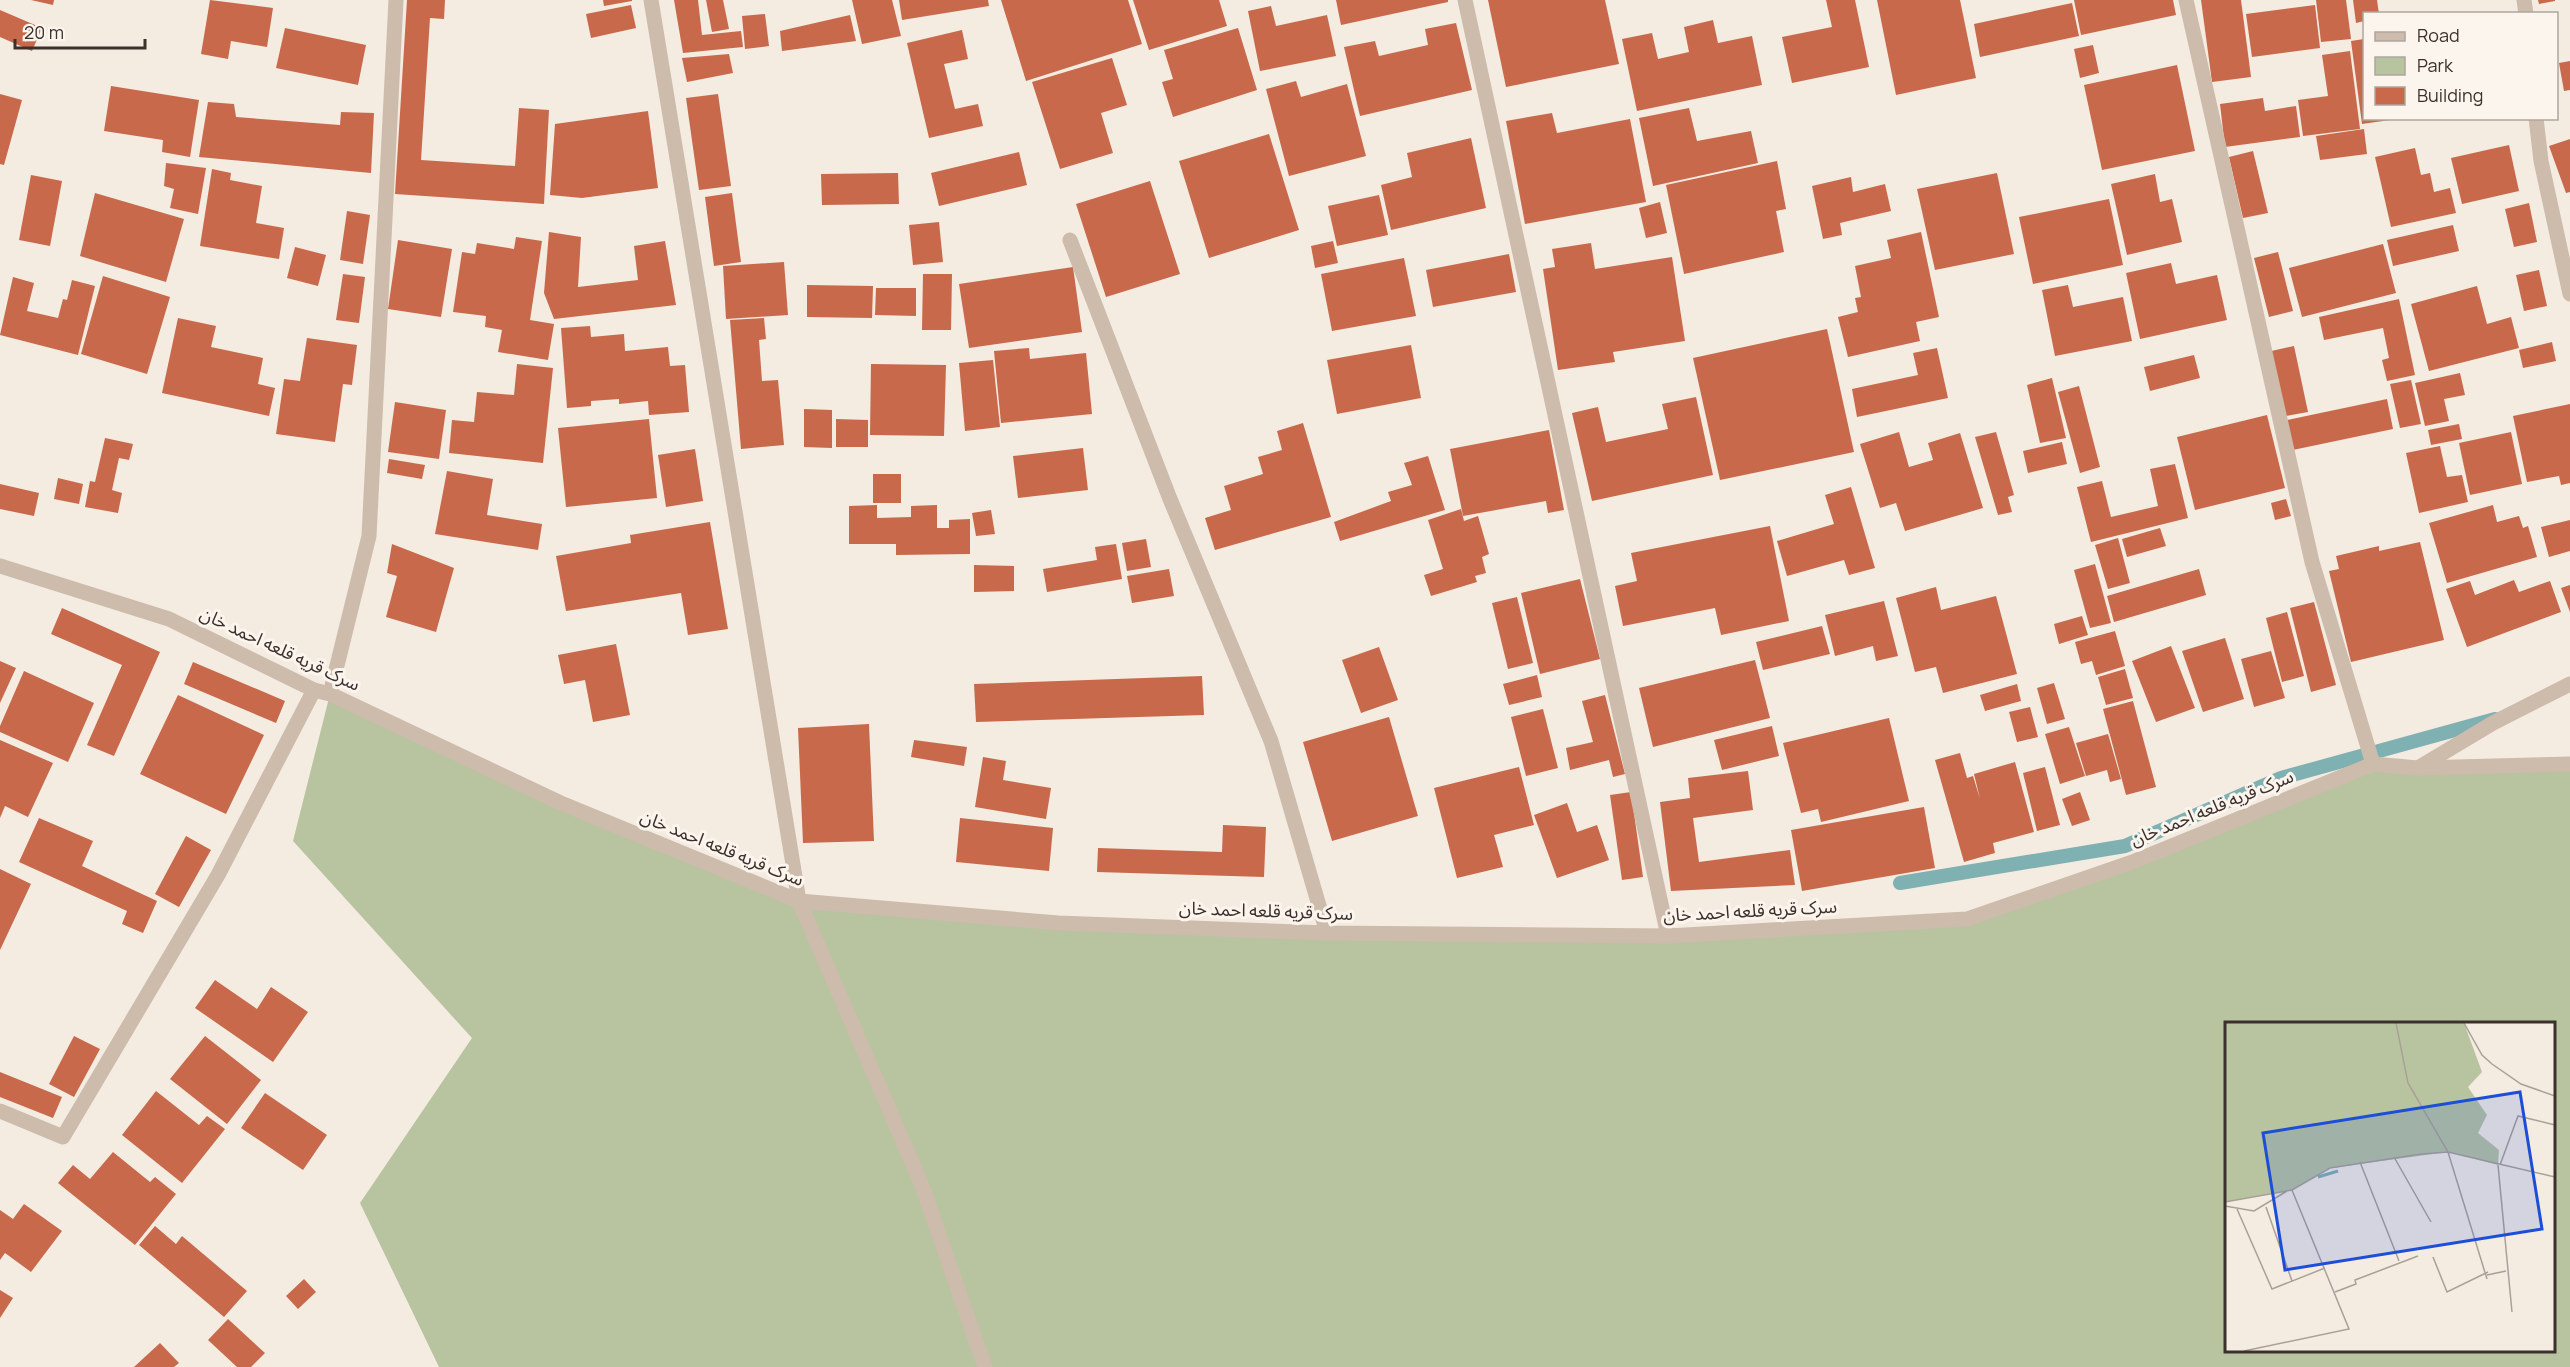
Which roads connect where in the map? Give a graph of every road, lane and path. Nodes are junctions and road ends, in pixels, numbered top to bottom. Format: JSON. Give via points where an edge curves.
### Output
{"nodes":[{"id":1,"x":396,"y":0,"type":"edge"},
{"id":2,"x":651,"y":0,"type":"edge"},
{"id":3,"x":1464,"y":0,"type":"edge"},
{"id":4,"x":2186,"y":0,"type":"edge"},
{"id":5,"x":2536,"y":120,"type":"edge"},
{"id":6,"x":1070,"y":240,"type":"dead end"},
{"id":7,"x":2570,"y":294,"type":"edge"},
{"id":8,"x":0,"y":566,"type":"edge"},
{"id":9,"x":2570,"y":684,"type":"edge"},
{"id":10,"x":314,"y":690,"type":"junction"},
{"id":11,"x":330,"y":694,"type":"junction"},
{"id":12,"x":2373,"y":764,"type":"junction"},
{"id":13,"x":2570,"y":764,"type":"edge"},
{"id":14,"x":2418,"y":768,"type":"junction"},
{"id":15,"x":800,"y":901,"type":"junction"},
{"id":16,"x":1328,"y":933,"type":"junction"},
{"id":17,"x":1668,"y":936,"type":"junction"},
{"id":18,"x":0,"y":1111,"type":"edge"},
{"id":19,"x":985,"y":1367,"type":"edge"}],
"edges":[{"from":1,"to":11,"type":"street","via":[[369,536]]},
{"from":2,"to":15,"type":"street"},
{"from":3,"to":17,"type":"street"},
{"from":4,"to":12,"type":"street","via":[[2312,562]]},
{"from":5,"to":7,"type":"street","via":[[2541,161]]},
{"from":6,"to":16,"type":"street","via":[[1170,499],[1271,741]]},
{"from":8,"to":10,"type":"street","name":"سرک قریه قلعه احمد خان","via":[[170,619]]},
{"from":9,"to":14,"type":"street","via":[[2493,723]]},
{"from":10,"to":11,"type":"street","name":"سرک قریه قلعه احمد خان"},
{"from":10,"to":18,"type":"street","via":[[218,875],[63,1137]]},
{"from":11,"to":15,"type":"street","name":"سرک قریه قلعه احمد خان","via":[[564,804]]},
{"from":12,"to":14,"type":"street","name":"سرک قریه قلعه احمد خان"},
{"from":12,"to":17,"type":"street","name":"سرک قریه قلعه احمد خان","via":[[2135,861],[1967,920]]},
{"from":13,"to":14,"type":"street","name":"سرک قریه قلعه احمد خان"},
{"from":15,"to":16,"type":"street","name":"سرک قریه قلعه احمد خان","via":[[1058,923]]},
{"from":15,"to":19,"type":"street","via":[[921,1183]]},
{"from":16,"to":17,"type":"street","name":"سرک قریه قلعه احمد خان"}]}
